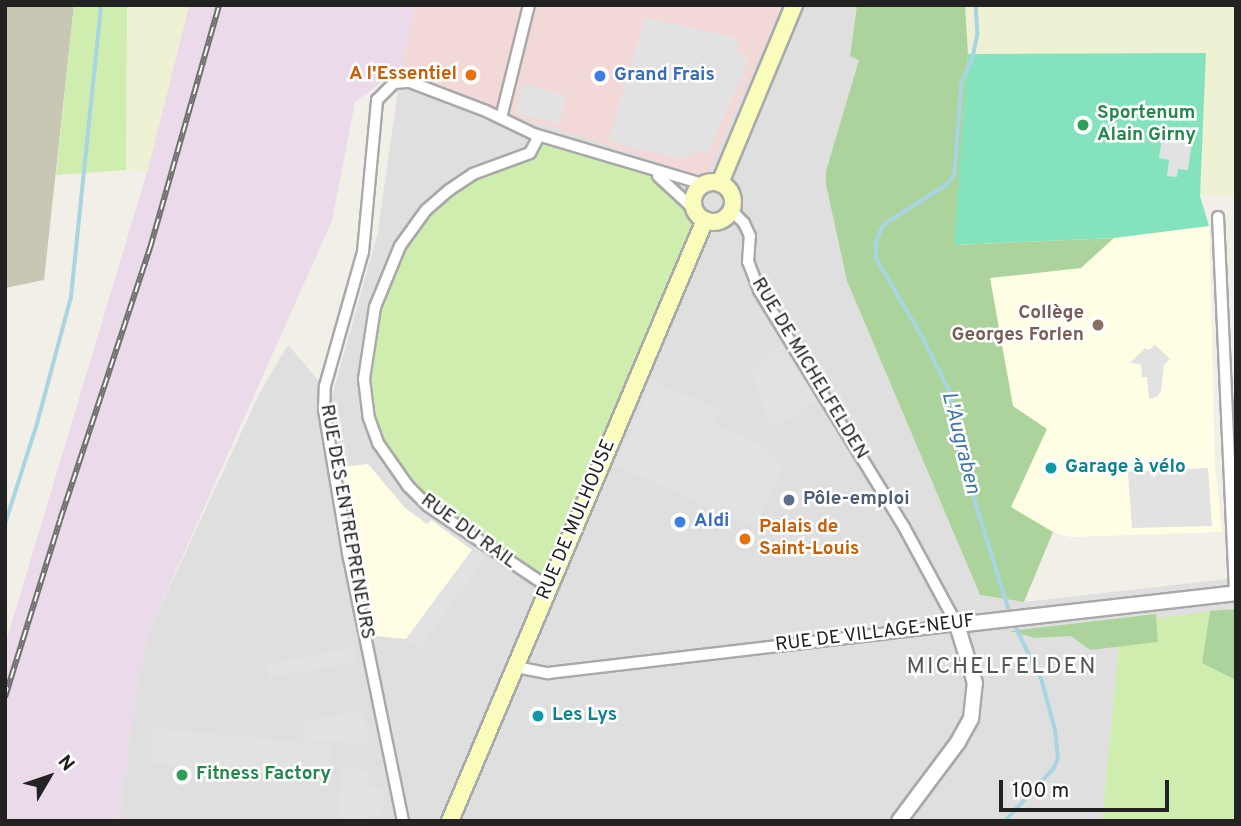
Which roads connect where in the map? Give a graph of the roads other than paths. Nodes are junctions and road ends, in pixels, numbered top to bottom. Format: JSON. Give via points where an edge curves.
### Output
{"nodes":[{"id":1,"x":529,"y":5,"type":"edge"},
{"id":2,"x":794,"y":5,"type":"edge"},
{"id":3,"x":501,"y":118,"type":"junction"},
{"id":4,"x":539,"y":136,"type":"junction"},
{"id":5,"x":647,"y":169,"type":"junction"},
{"id":6,"x":712,"y":184,"type":"junction"},
{"id":7,"x":731,"y":210,"type":"junction"},
{"id":8,"x":700,"y":216,"type":"junction"},
{"id":9,"x":1218,"y":217,"type":"dead end"},
{"id":10,"x":548,"y":587,"type":"junction"},
{"id":11,"x":1235,"y":593,"type":"edge"},
{"id":12,"x":957,"y":625,"type":"junction"},
{"id":13,"x":516,"y":667,"type":"junction"},
{"id":14,"x":403,"y":821,"type":"edge"},
{"id":15,"x":450,"y":821,"type":"edge"},
{"id":16,"x":899,"y":821,"type":"edge"}],
"edges":[{"from":1,"to":3,"type":"street"},
{"from":2,"to":6,"type":"main road"},
{"from":3,"to":4,"type":"street","name":"RUE DES ENTREPRENEURS"},
{"from":3,"to":14,"type":"street","name":"RUE DES ENTREPRENEURS","via":[[410,82],[394,83],[382,92],[375,108],[363,252],[324,397],[349,559]]},
{"from":4,"to":5,"type":"street","name":"RUE DES ENTREPRENEURS"},
{"from":4,"to":10,"type":"street","name":"RUE DU RAIL","via":[[530,153],[473,174],[449,190],[426,210],[400,246],[375,307],[364,379],[375,436],[408,486],[428,506]]},
{"from":5,"to":6,"type":"street","name":"RUE DES ENTREPRENEURS"},
{"from":5,"to":8,"type":"street","name":"RUE DES ENTREPRENEURS"},
{"from":6,"to":7,"type":"main road","via":[[732,195]]},
{"from":6,"to":8,"type":"main road","via":[[695,193]]},
{"from":7,"to":8,"type":"main road","via":[[717,221]]},
{"from":7,"to":12,"type":"street","name":"RUE DE MICHELFELDEN","via":[[750,236],[748,262],[759,290],[904,527]]},
{"from":8,"to":10,"type":"main road","name":"RUE DE MULHOUSE"},
{"from":9,"to":11,"type":"street"},
{"from":10,"to":13,"type":"main road","name":"RUE DE MULHOUSE"},
{"from":11,"to":12,"type":"street","name":"RUE DE VILLAGE-NEUF"},
{"from":12,"to":13,"type":"street","name":"RUE DE VILLAGE-NEUF","via":[[548,673]]},
{"from":12,"to":16,"type":"street","name":"RUE DE MICHELFELDEN","via":[[975,683],[971,719]]},
{"from":13,"to":15,"type":"main road","name":"RUE DE MULHOUSE"}]}
